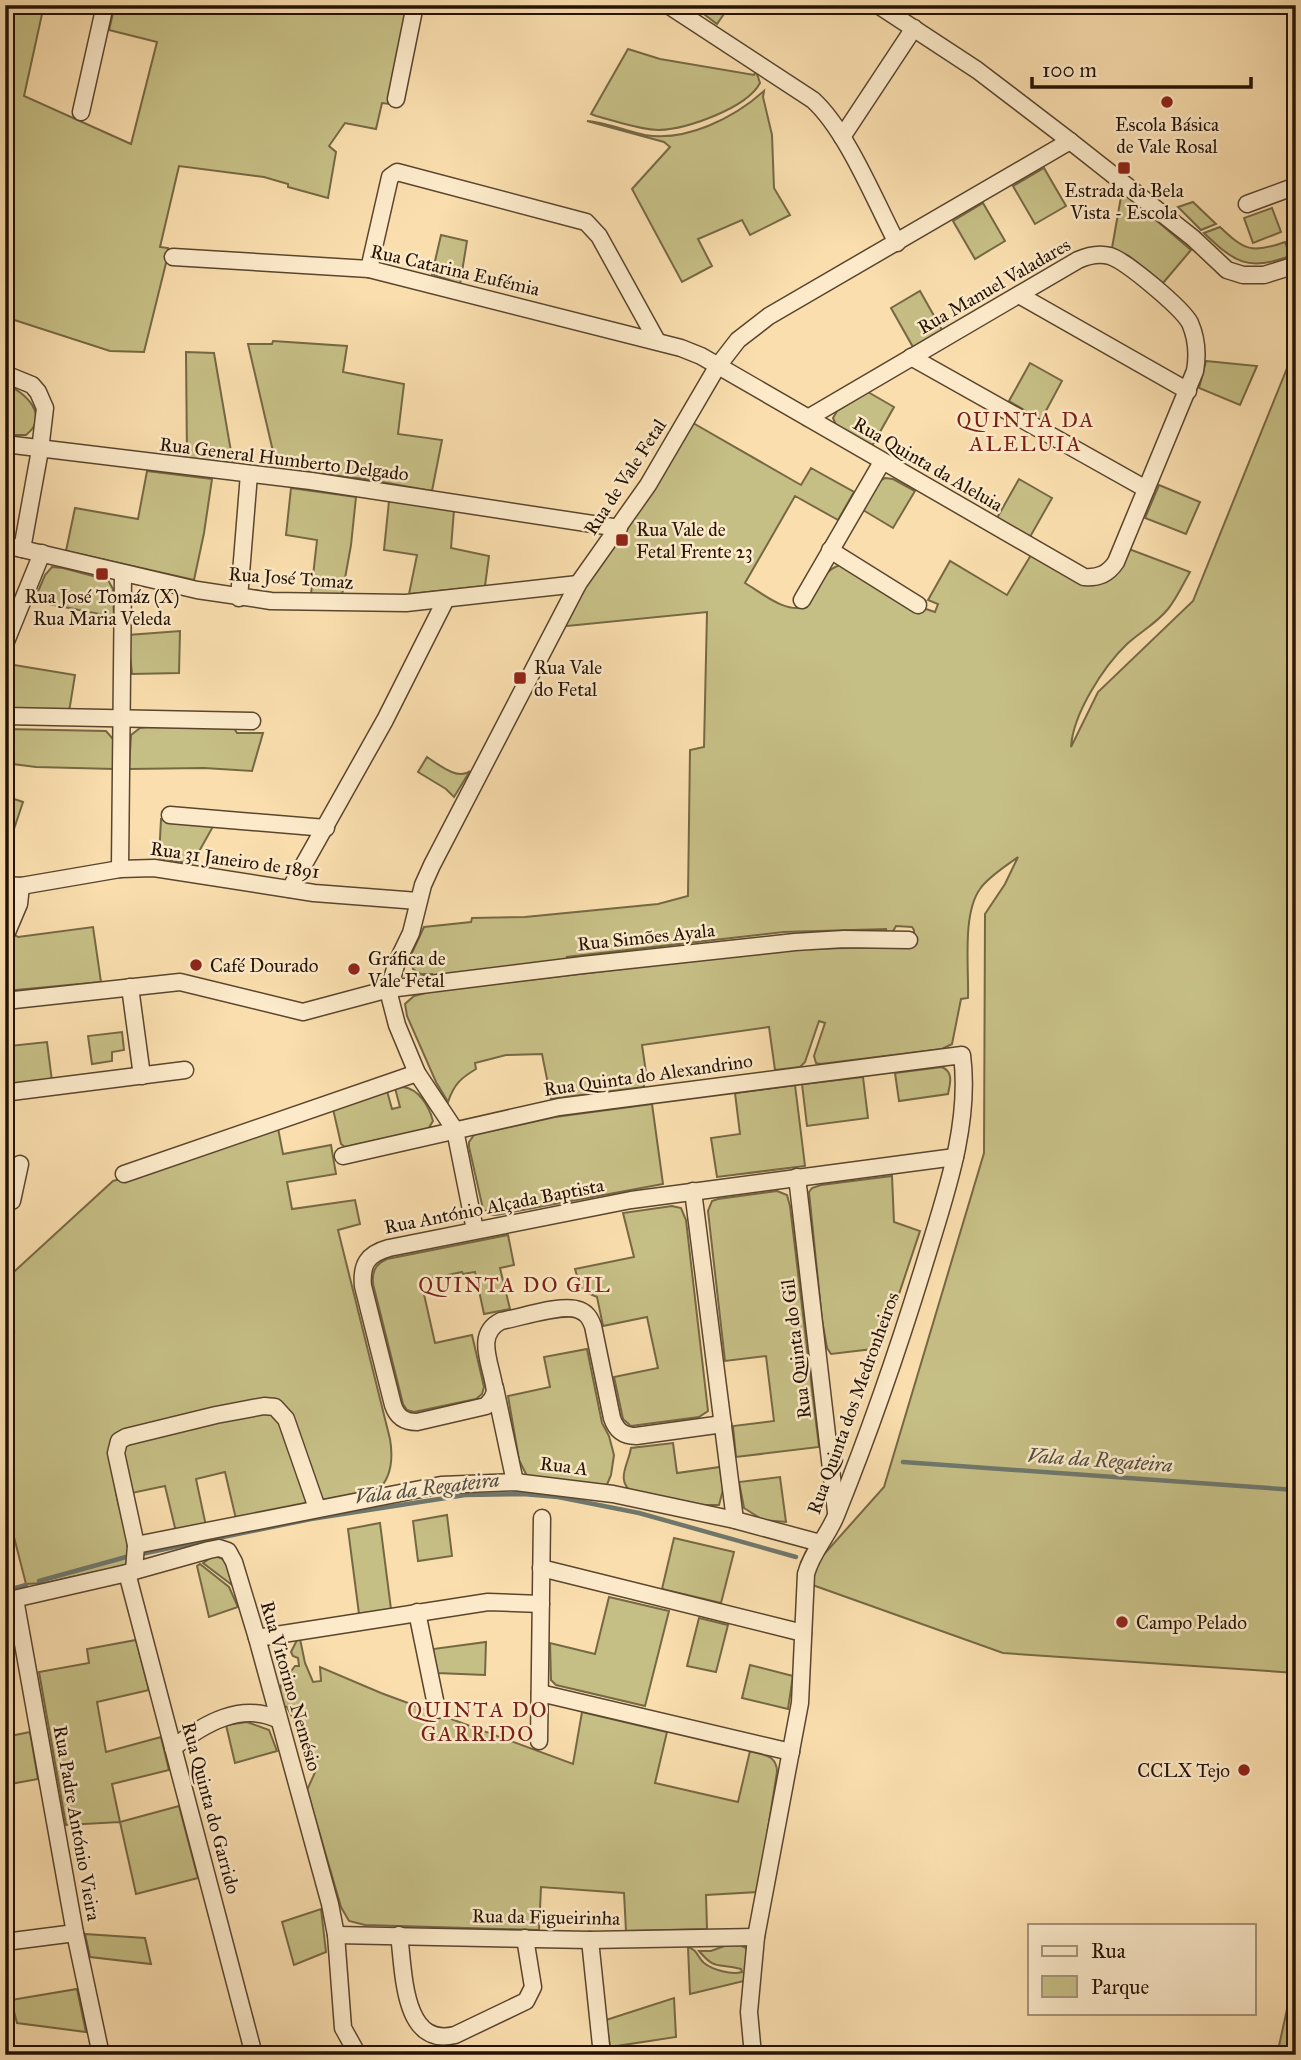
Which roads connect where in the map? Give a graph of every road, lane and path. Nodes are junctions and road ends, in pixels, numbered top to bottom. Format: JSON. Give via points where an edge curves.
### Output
{"nodes":[{"id":1,"x":105,"y":5,"type":"edge"},
{"id":2,"x":415,"y":5,"type":"edge"},
{"id":3,"x":668,"y":5,"type":"edge"},
{"id":4,"x":878,"y":5,"type":"edge"},
{"id":5,"x":914,"y":28,"type":"junction"},
{"id":6,"x":396,"y":99,"type":"dead end"},
{"id":7,"x":81,"y":111,"type":"dead end"},
{"id":8,"x":842,"y":137,"type":"junction"},
{"id":9,"x":1070,"y":141,"type":"junction"},
{"id":10,"x":1296,"y":186,"type":"edge"},
{"id":11,"x":1247,"y":204,"type":"dead end"},
{"id":12,"x":897,"y":243,"type":"junction"},
{"id":13,"x":173,"y":257,"type":"dead end"},
{"id":14,"x":1296,"y":265,"type":"edge"},
{"id":15,"x":369,"y":269,"type":"junction"},
{"id":16,"x":1018,"y":295,"type":"junction"},
{"id":17,"x":657,"y":341,"type":"junction"},
{"id":18,"x":911,"y":357,"type":"junction"},
{"id":19,"x":717,"y":367,"type":"junction"},
{"id":20,"x":5,"y":374,"type":"edge"},
{"id":21,"x":1188,"y":391,"type":"junction"},
{"id":22,"x":808,"y":418,"type":"junction"},
{"id":23,"x":5,"y":444,"type":"edge"},
{"id":24,"x":40,"y":450,"type":"junction"},
{"id":25,"x":881,"y":462,"type":"junction"},
{"id":26,"x":249,"y":474,"type":"junction"},
{"id":27,"x":1146,"y":489,"type":"junction"},
{"id":28,"x":618,"y":528,"type":"junction"},
{"id":29,"x":5,"y":545,"type":"edge"},
{"id":30,"x":22,"y":548,"type":"junction"},
{"id":31,"x":830,"y":550,"type":"junction"},
{"id":32,"x":42,"y":553,"type":"junction"},
{"id":33,"x":1116,"y":562,"type":"joint"},
{"id":34,"x":123,"y":573,"type":"junction"},
{"id":35,"x":578,"y":584,"type":"junction"},
{"id":36,"x":239,"y":598,"type":"junction"},
{"id":37,"x":446,"y":599,"type":"junction"},
{"id":38,"x":802,"y":600,"type":"dead end"},
{"id":39,"x":918,"y":605,"type":"dead end"},
{"id":40,"x":5,"y":644,"type":"edge"},
{"id":41,"x":5,"y":716,"type":"edge"},
{"id":42,"x":121,"y":718,"type":"junction"},
{"id":43,"x":252,"y":721,"type":"dead end"},
{"id":44,"x":170,"y":815,"type":"dead end"},
{"id":45,"x":326,"y":828,"type":"junction"},
{"id":46,"x":120,"y":869,"type":"junction"},
{"id":47,"x":13,"y":885,"type":"edge"},
{"id":48,"x":290,"y":889,"type":"junction"},
{"id":49,"x":418,"y":901,"type":"junction"},
{"id":50,"x":5,"y":937,"type":"edge"},
{"id":51,"x":909,"y":940,"type":"dead end"},
{"id":52,"x":130,"y":986,"type":"junction"},
{"id":53,"x":389,"y":989,"type":"junction"},
{"id":54,"x":5,"y":1001,"type":"edge"},
{"id":55,"x":962,"y":1055,"type":"joint"},
{"id":56,"x":185,"y":1070,"type":"dead end"},
{"id":57,"x":417,"y":1073,"type":"junction"},
{"id":58,"x":142,"y":1076,"type":"junction"},
{"id":59,"x":5,"y":1090,"type":"edge"},
{"id":60,"x":455,"y":1130,"type":"junction"},
{"id":61,"x":343,"y":1156,"type":"dead end"},
{"id":62,"x":955,"y":1157,"type":"junction"},
{"id":63,"x":20,"y":1164,"type":"dead end"},
{"id":64,"x":124,"y":1174,"type":"dead end"},
{"id":65,"x":797,"y":1177,"type":"junction"},
{"id":66,"x":693,"y":1191,"type":"junction"},
{"id":67,"x":5,"y":1200,"type":"edge"},
{"id":68,"x":475,"y":1230,"type":"junction"},
{"id":69,"x":494,"y":1382,"type":"junction"},
{"id":70,"x":723,"y":1424,"type":"junction"},
{"id":71,"x":515,"y":1482,"type":"junction"},
{"id":72,"x":317,"y":1508,"type":"junction"},
{"id":73,"x":837,"y":1515,"type":"junction"},
{"id":74,"x":542,"y":1518,"type":"dead end"},
{"id":75,"x":735,"y":1520,"type":"junction"},
{"id":76,"x":820,"y":1543,"type":"junction"},
{"id":77,"x":136,"y":1545,"type":"junction"},
{"id":78,"x":541,"y":1569,"type":"junction"},
{"id":79,"x":131,"y":1572,"type":"junction"},
{"id":80,"x":10,"y":1600,"type":"edge"},
{"id":81,"x":541,"y":1604,"type":"junction"},
{"id":82,"x":417,"y":1612,"type":"junction"},
{"id":83,"x":803,"y":1633,"type":"junction"},
{"id":84,"x":257,"y":1638,"type":"junction"},
{"id":85,"x":540,"y":1693,"type":"junction"},
{"id":86,"x":438,"y":1710,"type":"dead end"},
{"id":87,"x":279,"y":1720,"type":"junction"},
{"id":88,"x":539,"y":1741,"type":"dead end"},
{"id":89,"x":173,"y":1748,"type":"junction"},
{"id":90,"x":790,"y":1752,"type":"junction"},
{"id":91,"x":75,"y":1933,"type":"junction"},
{"id":92,"x":336,"y":1934,"type":"junction"},
{"id":93,"x":399,"y":1935,"type":"junction"},
{"id":94,"x":756,"y":1937,"type":"junction"},
{"id":95,"x":525,"y":1938,"type":"junction"},
{"id":96,"x":590,"y":1940,"type":"junction"},
{"id":97,"x":5,"y":1942,"type":"edge"},
{"id":98,"x":101,"y":2055,"type":"edge"},
{"id":99,"x":254,"y":2055,"type":"edge"},
{"id":100,"x":358,"y":2055,"type":"edge"},
{"id":101,"x":602,"y":2055,"type":"edge"},
{"id":102,"x":753,"y":2055,"type":"edge"}],
"edges":[{"from":1,"to":7,"type":"street"},
{"from":2,"to":6,"type":"street"},
{"from":3,"to":8,"type":"street","via":[[813,100]]},
{"from":4,"to":5,"type":"street"},
{"from":5,"to":8,"type":"street"},
{"from":5,"to":9,"type":"street"},
{"from":8,"to":12,"type":"street"},
{"from":9,"to":12,"type":"street","name":"Rua de Vale Fetal"},
{"from":9,"to":14,"type":"street","via":[[1227,270],[1264,275]]},
{"from":10,"to":11,"type":"street"},
{"from":12,"to":19,"type":"street","name":"Rua de Vale Fetal","via":[[769,316],[738,340]]},
{"from":13,"to":15,"type":"street","name":"Rua Catarina Eufémia"},
{"from":15,"to":17,"type":"street","name":"Rua Catarina Eufémia"},
{"from":15,"to":17,"type":"street","via":[[390,177],[397,172],[586,222],[599,236]]},
{"from":16,"to":18,"type":"street","name":"Rua Manuel Valadares"},
{"from":16,"to":21,"type":"street"},
{"from":16,"to":21,"type":"street","name":"Rua Manuel Valadares","via":[[1086,257],[1118,260],[1180,309],[1189,322],[1197,360]]},
{"from":17,"to":19,"type":"street","name":"Rua Catarina Eufémia","via":[[701,356]]},
{"from":18,"to":22,"type":"street","name":"Rua Manuel Valadares"},
{"from":18,"to":27,"type":"street"},
{"from":19,"to":22,"type":"street","name":"Rua Quinta da Aleluia"},
{"from":19,"to":28,"type":"street","name":"Rua de Vale Fetal"},
{"from":20,"to":24,"type":"street","via":[[32,385],[43,401]]},
{"from":21,"to":27,"type":"street","name":"Rua Manuel Valadares"},
{"from":22,"to":25,"type":"street","name":"Rua Quinta da Aleluia"},
{"from":23,"to":24,"type":"street","name":"Rua General Humberto Delgado"},
{"from":24,"to":26,"type":"street","name":"Rua General Humberto Delgado"},
{"from":24,"to":30,"type":"street"},
{"from":25,"to":31,"type":"street"},
{"from":25,"to":33,"type":"street","name":"Rua Quinta da Aleluia","via":[[1084,577],[1107,573]]},
{"from":26,"to":28,"type":"street","name":"Rua General Humberto Delgado"},
{"from":26,"to":36,"type":"street"},
{"from":27,"to":33,"type":"street","name":"Rua Manuel Valadares"},
{"from":28,"to":35,"type":"street","name":"Rua de Vale Fetal"},
{"from":29,"to":30,"type":"street","name":"Rua José Tomaz"},
{"from":30,"to":32,"type":"street","name":"Rua José Tomaz"},
{"from":31,"to":38,"type":"street"},
{"from":31,"to":39,"type":"street"},
{"from":32,"to":34,"type":"street","name":"Rua José Tomaz"},
{"from":32,"to":40,"type":"street"},
{"from":34,"to":36,"type":"street","name":"Rua José Tomaz"},
{"from":34,"to":42,"type":"street"},
{"from":35,"to":37,"type":"street","name":"Rua José Tomaz"},
{"from":35,"to":49,"type":"street","name":"Rua de Vale Fetal","via":[[432,864]]},
{"from":36,"to":37,"type":"street","name":"Rua José Tomaz","via":[[365,604]]},
{"from":37,"to":45,"type":"street"},
{"from":41,"to":42,"type":"street"},
{"from":42,"to":43,"type":"street"},
{"from":42,"to":46,"type":"street"},
{"from":44,"to":45,"type":"street"},
{"from":45,"to":48,"type":"street"},
{"from":46,"to":47,"type":"street","name":"Rua 31 Janeiro de 1891"},
{"from":46,"to":48,"type":"street","name":"Rua 31 Janeiro de 1891","via":[[172,870]]},
{"from":47,"to":50,"type":"street","via":[[19,904]]},
{"from":48,"to":49,"type":"street","name":"Rua 31 Janeiro de 1891"},
{"from":49,"to":53,"type":"street","name":"Rua de Vale Fetal"},
{"from":51,"to":53,"type":"street","name":"Rua Simões Ayala","via":[[795,942]]},
{"from":52,"to":53,"type":"street","name":"Rua Simões Ayala","via":[[180,982],[303,1012]]},
{"from":52,"to":54,"type":"street","name":"Rua Simões Ayala"},
{"from":52,"to":58,"type":"street"},
{"from":53,"to":57,"type":"street","via":[[392,1011]]},
{"from":55,"to":60,"type":"street","name":"Rua Quinta do Alexandrino","via":[[559,1107]]},
{"from":55,"to":62,"type":"street","name":"Rua Quinta dos Medronheiros","via":[[965,1092]]},
{"from":56,"to":58,"type":"street"},
{"from":57,"to":60,"type":"street"},
{"from":57,"to":64,"type":"street"},
{"from":58,"to":59,"type":"street"},
{"from":60,"to":61,"type":"street","name":"Rua Quinta do Alexandrino"},
{"from":60,"to":68,"type":"street"},
{"from":62,"to":65,"type":"street","name":"Rua António Alçada Baptista"},
{"from":62,"to":73,"type":"street","name":"Rua Quinta dos Medronheiros","via":[[906,1323]]},
{"from":63,"to":67,"type":"street","via":[[12,1201]]},
{"from":65,"to":66,"type":"street","name":"Rua António Alçada Baptista"},
{"from":65,"to":73,"type":"street","name":"Rua Quinta do Gil"},
{"from":66,"to":68,"type":"street","name":"Rua António Alçada Baptista"},
{"from":66,"to":70,"type":"street"},
{"from":68,"to":69,"type":"street","name":"Rua António Alçada Baptista","via":[[376,1251],[366,1260],[363,1286],[393,1405],[401,1418],[417,1422],[486,1406]]},
{"from":69,"to":70,"type":"street","via":[[486,1344],[492,1326],[578,1309],[589,1316],[593,1326],[612,1418],[620,1432],[636,1436]]},
{"from":69,"to":71,"type":"street"},
{"from":70,"to":75,"type":"street"},
{"from":71,"to":72,"type":"street","name":"Rua A","via":[[441,1485]]},
{"from":71,"to":75,"type":"street","name":"Rua A","via":[[613,1494]]},
{"from":72,"to":77,"type":"street","name":"Rua A"},
{"from":72,"to":77,"type":"street","name":"Rua Quinta do Garrido","via":[[282,1412],[264,1406],[216,1415],[119,1441],[116,1453]]},
{"from":73,"to":76,"type":"street","name":"Rua Quinta dos Medronheiros"},
{"from":74,"to":78,"type":"street"},
{"from":75,"to":76,"type":"street","name":"Rua A"},
{"from":76,"to":83,"type":"street","name":"Rua Quinta dos Medronheiros","via":[[806,1574]]},
{"from":77,"to":79,"type":"street","name":"Rua Quinta do Garrido"},
{"from":78,"to":81,"type":"street"},
{"from":78,"to":83,"type":"street"},
{"from":79,"to":80,"type":"street","name":"Rua Vitorino Nemésio"},
{"from":79,"to":84,"type":"street","name":"Rua Vitorino Nemésio","via":[[209,1550],[228,1551]]},
{"from":79,"to":89,"type":"street","name":"Rua Quinta do Garrido"},
{"from":80,"to":91,"type":"street","name":"Rua Padre António Vieira"},
{"from":81,"to":82,"type":"street","via":[[488,1602]]},
{"from":81,"to":85,"type":"street"},
{"from":82,"to":84,"type":"street"},
{"from":82,"to":86,"type":"street"},
{"from":83,"to":90,"type":"street","name":"Rua Quinta dos Medronheiros","via":[[800,1703]]},
{"from":84,"to":87,"type":"street","name":"Rua Vitorino Nemésio"},
{"from":85,"to":88,"type":"street"},
{"from":85,"to":90,"type":"street"},
{"from":87,"to":89,"type":"street","via":[[258,1712],[233,1714]]},
{"from":87,"to":92,"type":"street","name":"Rua Vitorino Nemésio"},
{"from":89,"to":99,"type":"street","name":"Rua Quinta do Garrido"},
{"from":90,"to":94,"type":"street","name":"Rua Quinta dos Medronheiros"},
{"from":91,"to":97,"type":"street"},
{"from":91,"to":98,"type":"street","name":"Rua Padre António Vieira"},
{"from":92,"to":93,"type":"street","name":"Rua da Figueirinha"},
{"from":92,"to":100,"type":"street","name":"Rua Vitorino Nemésio","via":[[344,2028]]},
{"from":93,"to":95,"type":"street","name":"Rua da Figueirinha"},
{"from":93,"to":95,"type":"street","via":[[411,2013],[429,2034],[446,2038],[526,2001],[533,1987]]},
{"from":94,"to":96,"type":"street","name":"Rua da Figueirinha"},
{"from":94,"to":102,"type":"street","name":"Rua Quinta dos Medronheiros","via":[[749,2012]]},
{"from":95,"to":96,"type":"street","name":"Rua da Figueirinha"},
{"from":96,"to":101,"type":"street"}]}
